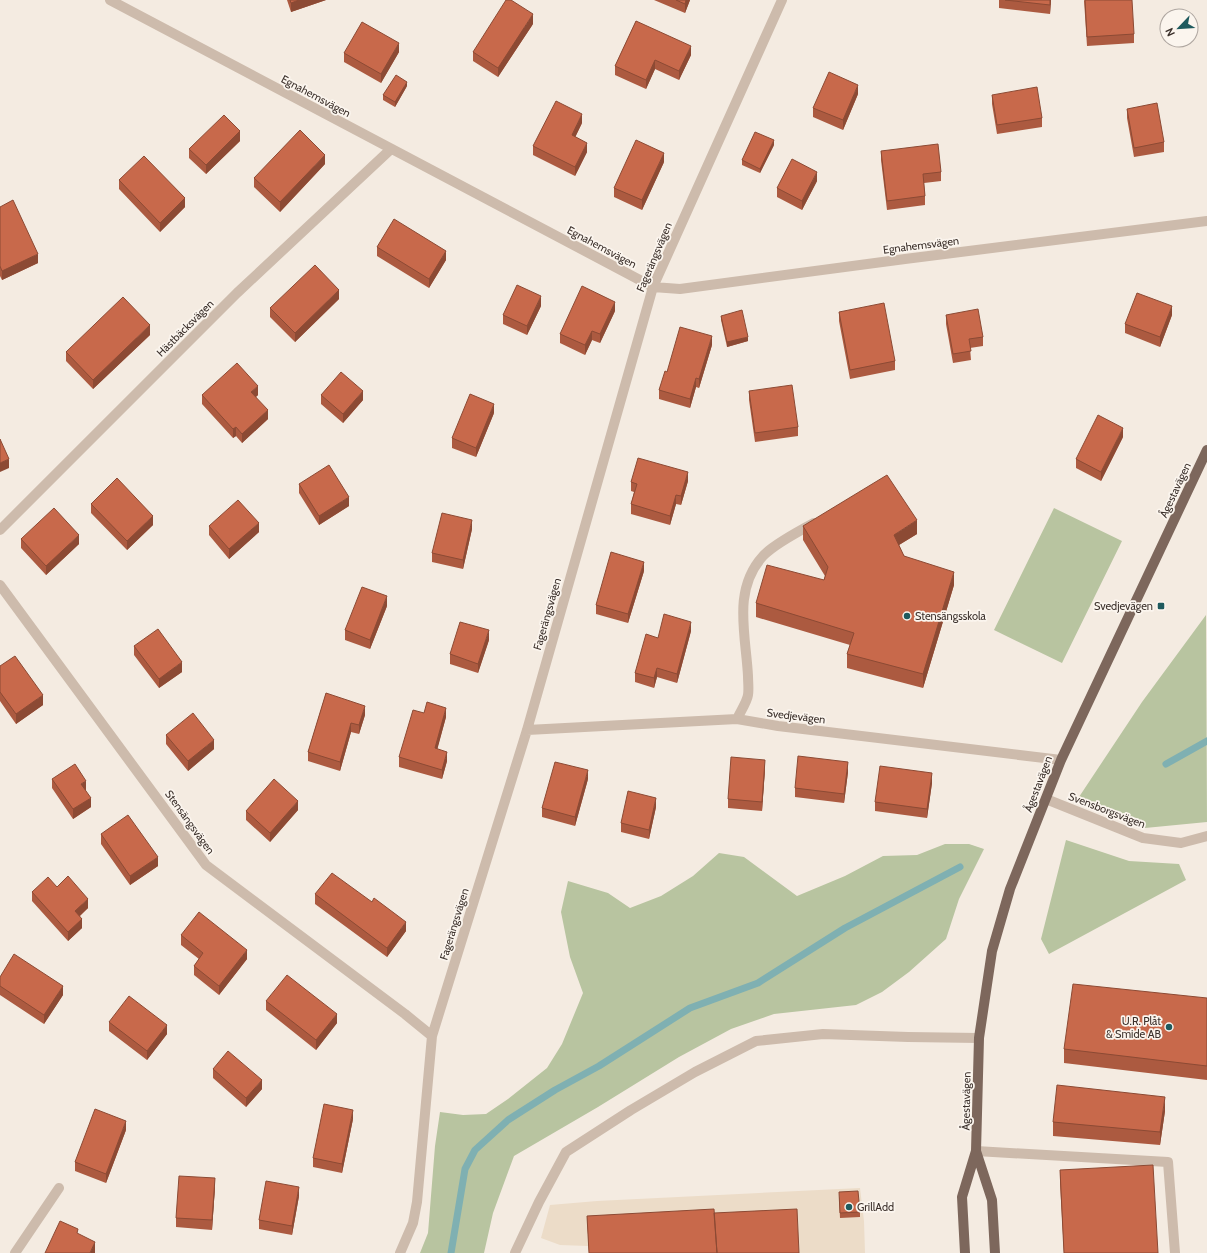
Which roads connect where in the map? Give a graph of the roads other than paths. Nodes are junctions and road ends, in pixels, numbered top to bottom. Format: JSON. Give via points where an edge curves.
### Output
{"nodes":[{"id":1,"x":110,"y":0,"type":"edge"},
{"id":2,"x":782,"y":0,"type":"edge"},
{"id":3,"x":391,"y":149,"type":"junction"},
{"id":4,"x":1207,"y":222,"type":"edge"},
{"id":5,"x":652,"y":287,"type":"junction"},
{"id":6,"x":1207,"y":450,"type":"edge"},
{"id":7,"x":820,"y":519,"type":"edge"},
{"id":8,"x":0,"y":530,"type":"edge"},
{"id":9,"x":0,"y":585,"type":"edge"},
{"id":10,"x":737,"y":719,"type":"junction"},
{"id":11,"x":527,"y":730,"type":"junction"},
{"id":12,"x":1061,"y":760,"type":"junction"},
{"id":13,"x":1046,"y":799,"type":"junction"},
{"id":14,"x":1207,"y":836,"type":"edge"},
{"id":15,"x":432,"y":1036,"type":"junction"},
{"id":16,"x":979,"y":1038,"type":"junction"},
{"id":17,"x":976,"y":1151,"type":"junction"},
{"id":18,"x":58,"y":1188,"type":"dead end"},
{"id":19,"x":15,"y":1253,"type":"edge"},
{"id":20,"x":400,"y":1253,"type":"edge"},
{"id":21,"x":515,"y":1253,"type":"edge"},
{"id":22,"x":965,"y":1253,"type":"edge"},
{"id":23,"x":995,"y":1253,"type":"edge"},
{"id":24,"x":1175,"y":1253,"type":"edge"}],
"edges":[{"from":1,"to":3,"type":"street","name":"Egnahemsvägen"},
{"from":2,"to":5,"type":"street","name":"Fagerängsvägen"},
{"from":3,"to":5,"type":"street","name":"Egnahemsvägen"},
{"from":3,"to":8,"type":"street","name":"Hästbäcksvägen","via":[[237,293]]},
{"from":4,"to":5,"type":"street","name":"Egnahemsvägen","via":[[905,258],[680,289]]},
{"from":5,"to":11,"type":"street","name":"Fagerängsvägen"},
{"from":6,"to":12,"type":"main road","name":"Ågestavägen"},
{"from":7,"to":10,"type":"street","via":[[763,556],[750,575],[744,595],[743,628],[748,696]]},
{"from":9,"to":15,"type":"street","name":"Stensängsvägen","via":[[206,865]]},
{"from":10,"to":11,"type":"street","name":"Svedjevägen"},
{"from":10,"to":12,"type":"street","name":"Svedjevägen"},
{"from":11,"to":15,"type":"street","name":"Fagerängsvägen"},
{"from":12,"to":13,"type":"main road","name":"Ågestavägen"},
{"from":13,"to":14,"type":"street","name":"Svensborgsvägen","via":[[1144,838],[1182,843]]},
{"from":13,"to":16,"type":"main road","name":"Ågestavägen","via":[[1010,889],[992,951]]},
{"from":15,"to":20,"type":"street","name":"Fagerängsvägen","via":[[417,1202],[413,1223]]},
{"from":16,"to":17,"type":"main road","name":"Ågestavägen"},
{"from":16,"to":21,"type":"street","via":[[823,1034],[756,1041],[695,1072],[566,1152]]},
{"from":17,"to":22,"type":"main road","name":"Ågestavägen","via":[[962,1197]]},
{"from":17,"to":23,"type":"main road","name":"Ågestavägen","via":[[992,1200]]},
{"from":17,"to":24,"type":"street","via":[[1168,1162]]},
{"from":18,"to":19,"type":"street"}]}
